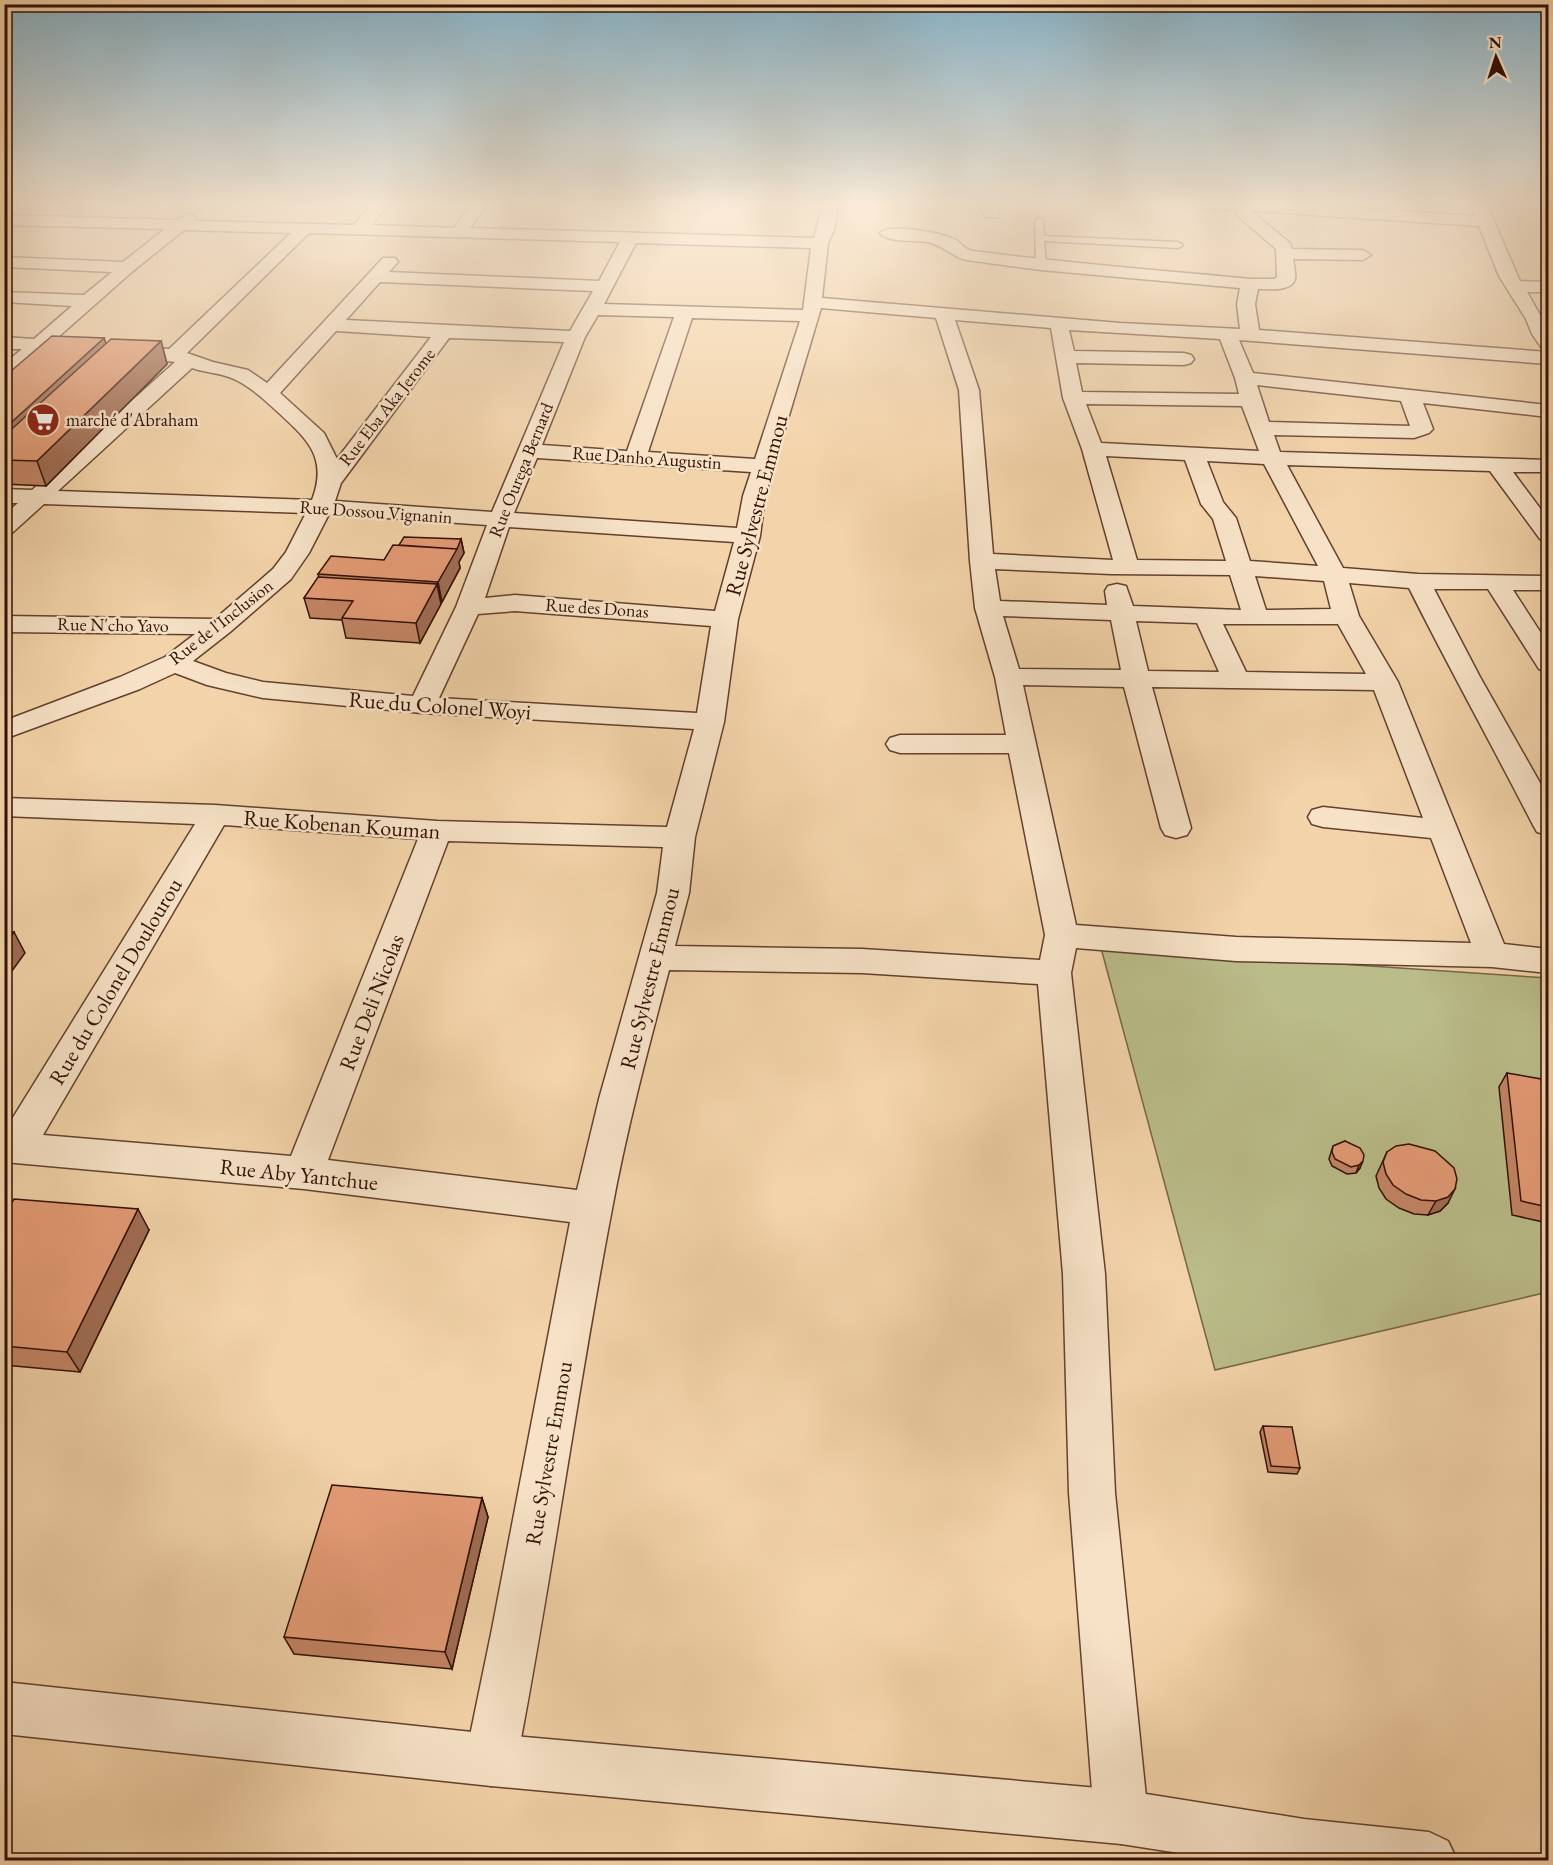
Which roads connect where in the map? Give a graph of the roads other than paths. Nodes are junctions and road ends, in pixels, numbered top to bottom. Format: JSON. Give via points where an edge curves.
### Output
{"nodes":[{"id":1,"x":102,"y":290,"type":"edge"},
{"id":2,"x":246,"y":290,"type":"edge"},
{"id":3,"x":364,"y":290,"type":"edge"},
{"id":4,"x":601,"y":290,"type":"edge"},
{"id":5,"x":814,"y":290,"type":"edge"},
{"id":6,"x":1249,"y":290,"type":"edge"},
{"id":7,"x":1517,"y":290,"type":"edge"},
{"id":8,"x":4,"y":297,"type":"edge"},
{"id":9,"x":89,"y":302,"type":"junction"},
{"id":10,"x":594,"y":309,"type":"junction"},
{"id":11,"x":811,"y":309,"type":"junction"},
{"id":12,"x":686,"y":312,"type":"junction"},
{"id":13,"x":943,"y":313,"type":"junction"},
{"id":14,"x":1059,"y":324,"type":"junction"},
{"id":15,"x":333,"y":325,"type":"junction"},
{"id":16,"x":444,"y":332,"type":"junction"},
{"id":17,"x":1227,"y":333,"type":"junction"},
{"id":18,"x":1250,"y":335,"type":"junction"},
{"id":19,"x":576,"y":337,"type":"junction"},
{"id":20,"x":1546,"y":337,"type":"edge"},
{"id":21,"x":4,"y":343,"type":"edge"},
{"id":22,"x":37,"y":345,"type":"junction"},
{"id":23,"x":1065,"y":357,"type":"junction"},
{"id":24,"x":181,"y":358,"type":"junction"},
{"id":25,"x":1548,"y":358,"type":"edge"},
{"id":26,"x":1184,"y":359,"type":"dead end"},
{"id":27,"x":4,"y":375,"type":"edge"},
{"id":28,"x":1245,"y":378,"type":"junction"},
{"id":29,"x":269,"y":393,"type":"junction"},
{"id":30,"x":1410,"y":397,"type":"junction"},
{"id":31,"x":1073,"y":398,"type":"junction"},
{"id":32,"x":1250,"y":400,"type":"junction"},
{"id":33,"x":1548,"y":411,"type":"edge"},
{"id":34,"x":1259,"y":428,"type":"junction"},
{"id":35,"x":1093,"y":448,"type":"junction"},
{"id":36,"x":529,"y":451,"type":"junction"},
{"id":37,"x":1194,"y":455,"type":"junction"},
{"id":38,"x":636,"y":458,"type":"junction"},
{"id":39,"x":1272,"y":458,"type":"junction"},
{"id":40,"x":1497,"y":465,"type":"junction"},
{"id":41,"x":765,"y":466,"type":"junction"},
{"id":42,"x":1548,"y":466,"type":"edge"},
{"id":43,"x":330,"y":482,"type":"junction"},
{"id":44,"x":4,"y":496,"type":"edge"},
{"id":45,"x":36,"y":497,"type":"junction"},
{"id":46,"x":321,"y":507,"type":"junction"},
{"id":47,"x":500,"y":520,"type":"junction"},
{"id":48,"x":4,"y":528,"type":"edge"},
{"id":49,"x":1548,"y":534,"type":"edge"},
{"id":50,"x":748,"y":536,"type":"junction"},
{"id":51,"x":982,"y":561,"type":"junction"},
{"id":52,"x":1119,"y":567,"type":"junction"},
{"id":53,"x":1240,"y":568,"type":"junction"},
{"id":54,"x":1335,"y":576,"type":"junction"},
{"id":55,"x":1418,"y":581,"type":"junction"},
{"id":56,"x":1496,"y":583,"type":"junction"},
{"id":57,"x":1548,"y":583,"type":"edge"},
{"id":58,"x":469,"y":607,"type":"junction"},
{"id":59,"x":988,"y":608,"type":"junction"},
{"id":60,"x":1123,"y":612,"type":"junction"},
{"id":61,"x":1346,"y":616,"type":"junction"},
{"id":62,"x":1207,"y":617,"type":"junction"},
{"id":63,"x":1256,"y":618,"type":"junction"},
{"id":64,"x":725,"y":619,"type":"junction"},
{"id":65,"x":4,"y":624,"type":"edge"},
{"id":66,"x":221,"y":627,"type":"junction"},
{"id":67,"x":174,"y":663,"type":"junction"},
{"id":68,"x":1548,"y":663,"type":"edge"},
{"id":69,"x":1008,"y":676,"type":"junction"},
{"id":70,"x":1136,"y":679,"type":"junction"},
{"id":71,"x":1236,"y":679,"type":"junction"},
{"id":72,"x":1384,"y":682,"type":"junction"},
{"id":73,"x":422,"y":705,"type":"junction"},
{"id":74,"x":710,"y":722,"type":"junction"},
{"id":75,"x":4,"y":731,"type":"edge"},
{"id":76,"x":900,"y":744,"type":"dead end"},
{"id":77,"x":1022,"y":744,"type":"junction"},
{"id":78,"x":4,"y":807,"type":"edge"},
{"id":79,"x":215,"y":815,"type":"junction"},
{"id":80,"x":1323,"y":817,"type":"dead end"},
{"id":81,"x":1548,"y":825,"type":"edge"},
{"id":82,"x":1176,"y":828,"type":"dead end"},
{"id":83,"x":1443,"y":830,"type":"junction"},
{"id":84,"x":437,"y":831,"type":"junction"},
{"id":85,"x":680,"y":837,"type":"junction"},
{"id":86,"x":1058,"y":954,"type":"junction"},
{"id":87,"x":1492,"y":955,"type":"junction"},
{"id":88,"x":654,"y":958,"type":"junction"},
{"id":89,"x":1548,"y":961,"type":"edge"},
{"id":90,"x":10,"y":1147,"type":"edge"},
{"id":91,"x":304,"y":1173,"type":"junction"},
{"id":92,"x":592,"y":1208,"type":"junction"},
{"id":93,"x":4,"y":1708,"type":"edge"},
{"id":94,"x":491,"y":1760,"type":"junction"},
{"id":95,"x":1121,"y":1817,"type":"junction"},
{"id":96,"x":1429,"y":1860,"type":"edge"}],
"edges":[{"from":1,"to":9,"type":"street"},
{"from":2,"to":24,"type":"street"},
{"from":3,"to":15,"type":"street"},
{"from":4,"to":10,"type":"street","name":"Rue Ourega Bernard"},
{"from":5,"to":11,"type":"street","name":"Rue Sylvestre Emmou"},
{"from":6,"to":18,"type":"street","via":[[1246,304]]},
{"from":7,"to":20,"type":"street"},
{"from":8,"to":9,"type":"street"},
{"from":9,"to":22,"type":"street"},
{"from":10,"to":12,"type":"street"},
{"from":10,"to":19,"type":"street","name":"Rue Ourega Bernard"},
{"from":11,"to":12,"type":"street"},
{"from":11,"to":13,"type":"street"},
{"from":11,"to":41,"type":"street","name":"Rue Sylvestre Emmou"},
{"from":12,"to":38,"type":"street"},
{"from":13,"to":14,"type":"street"},
{"from":13,"to":51,"type":"street","via":[[969,390]]},
{"from":14,"to":17,"type":"street"},
{"from":14,"to":23,"type":"street"},
{"from":15,"to":16,"type":"street"},
{"from":15,"to":29,"type":"street"},
{"from":16,"to":19,"type":"street"},
{"from":16,"to":43,"type":"street","name":"Rue Eba Aka Jerome"},
{"from":17,"to":18,"type":"street"},
{"from":17,"to":28,"type":"street"},
{"from":18,"to":25,"type":"street"},
{"from":19,"to":36,"type":"street","name":"Rue Ourega Bernard"},
{"from":21,"to":22,"type":"street"},
{"from":22,"to":24,"type":"street","via":[[99,347]]},
{"from":22,"to":27,"type":"street"},
{"from":23,"to":26,"type":"street"},
{"from":23,"to":31,"type":"street"},
{"from":24,"to":29,"type":"street","via":[[241,374]]},
{"from":24,"to":45,"type":"street","via":[[113,431]]},
{"from":28,"to":30,"type":"street"},
{"from":28,"to":32,"type":"street"},
{"from":29,"to":43,"type":"street","via":[[316,437],[325,455]]},
{"from":30,"to":33,"type":"street"},
{"from":30,"to":34,"type":"street","via":[[1422,429],[1414,432]]},
{"from":31,"to":32,"type":"street"},
{"from":31,"to":35,"type":"street"},
{"from":32,"to":34,"type":"street"},
{"from":34,"to":39,"type":"street"},
{"from":35,"to":37,"type":"street"},
{"from":35,"to":52,"type":"street"},
{"from":36,"to":38,"type":"street","name":"Rue Danho Augustin"},
{"from":36,"to":47,"type":"street","name":"Rue Ourega Bernard"},
{"from":37,"to":39,"type":"street"},
{"from":37,"to":53,"type":"street","via":[[1212,504],[1224,518]]},
{"from":38,"to":41,"type":"street","name":"Rue Danho Augustin"},
{"from":39,"to":40,"type":"street"},
{"from":39,"to":54,"type":"street"},
{"from":40,"to":42,"type":"street"},
{"from":40,"to":49,"type":"street"},
{"from":41,"to":50,"type":"street","name":"Rue Sylvestre Emmou","via":[[754,496]]},
{"from":43,"to":46,"type":"street","name":"Rue de l'Inclusion"},
{"from":44,"to":45,"type":"street","name":"Rue Dossou Vignanin"},
{"from":45,"to":46,"type":"street","name":"Rue Dossou Vignanin"},
{"from":45,"to":48,"type":"street"},
{"from":46,"to":47,"type":"street","name":"Rue Dossou Vignanin"},
{"from":46,"to":66,"type":"street","name":"Rue de l'Inclusion","via":[[282,574]]},
{"from":47,"to":50,"type":"street","name":"Rue Dossou Vignanin"},
{"from":47,"to":58,"type":"street","name":"Rue Ourega Bernard"},
{"from":50,"to":64,"type":"street","name":"Rue Sylvestre Emmou"},
{"from":51,"to":52,"type":"street"},
{"from":51,"to":59,"type":"street"},
{"from":52,"to":53,"type":"street"},
{"from":52,"to":60,"type":"street"},
{"from":53,"to":54,"type":"street"},
{"from":53,"to":63,"type":"street"},
{"from":54,"to":55,"type":"street"},
{"from":54,"to":61,"type":"street"},
{"from":55,"to":56,"type":"street"},
{"from":55,"to":81,"type":"street"},
{"from":56,"to":57,"type":"street"},
{"from":56,"to":68,"type":"street"},
{"from":58,"to":64,"type":"street","name":"Rue des Donas","via":[[515,603]]},
{"from":58,"to":73,"type":"street","name":"Rue Ourega Bernard"},
{"from":59,"to":60,"type":"street"},
{"from":59,"to":69,"type":"street"},
{"from":60,"to":62,"type":"street"},
{"from":60,"to":70,"type":"street"},
{"from":61,"to":63,"type":"street"},
{"from":61,"to":72,"type":"street"},
{"from":62,"to":63,"type":"street"},
{"from":62,"to":71,"type":"street"},
{"from":64,"to":74,"type":"street","name":"Rue Sylvestre Emmou"},
{"from":65,"to":66,"type":"street","name":"Rue N'cho Yavo"},
{"from":66,"to":67,"type":"street","name":"Rue de l'Inclusion"},
{"from":67,"to":73,"type":"street","name":"Rue du Colonel Woyi","via":[[217,680],[263,690]]},
{"from":67,"to":75,"type":"street","name":"Rue de l'Inclusion"},
{"from":69,"to":70,"type":"street"},
{"from":69,"to":77,"type":"street"},
{"from":70,"to":71,"type":"street"},
{"from":70,"to":82,"type":"street"},
{"from":71,"to":72,"type":"street"},
{"from":72,"to":83,"type":"street"},
{"from":73,"to":74,"type":"street","name":"Rue du Colonel Woyi"},
{"from":74,"to":85,"type":"street","name":"Rue Sylvestre Emmou"},
{"from":76,"to":77,"type":"street"},
{"from":77,"to":86,"type":"street"},
{"from":78,"to":79,"type":"street","name":"Rue Kobenan Kouman"},
{"from":79,"to":84,"type":"street","name":"Rue Kobenan Kouman"},
{"from":79,"to":90,"type":"street","name":"Rue du Colonel Doulourou"},
{"from":80,"to":83,"type":"street"},
{"from":83,"to":87,"type":"street"},
{"from":84,"to":85,"type":"street","name":"Rue Kobenan Kouman"},
{"from":84,"to":91,"type":"street","name":"Rue Deli Nicolas"},
{"from":85,"to":88,"type":"street","name":"Rue Sylvestre Emmou","via":[[673,893]]},
{"from":86,"to":87,"type":"street","via":[[1236,949]]},
{"from":86,"to":88,"type":"street","via":[[862,962]]},
{"from":86,"to":95,"type":"street","via":[[1084,1274],[1092,1493]]},
{"from":87,"to":89,"type":"street"},
{"from":88,"to":92,"type":"street","name":"Rue Sylvestre Emmou"},
{"from":90,"to":91,"type":"street","name":"Rue Aby Yantchue"},
{"from":91,"to":92,"type":"street","name":"Rue Aby Yantchue"},
{"from":92,"to":94,"type":"street","name":"Rue Sylvestre Emmou"},
{"from":93,"to":94,"type":"street"},
{"from":94,"to":95,"type":"street"},
{"from":95,"to":96,"type":"street","via":[[1304,1846]]}]}
